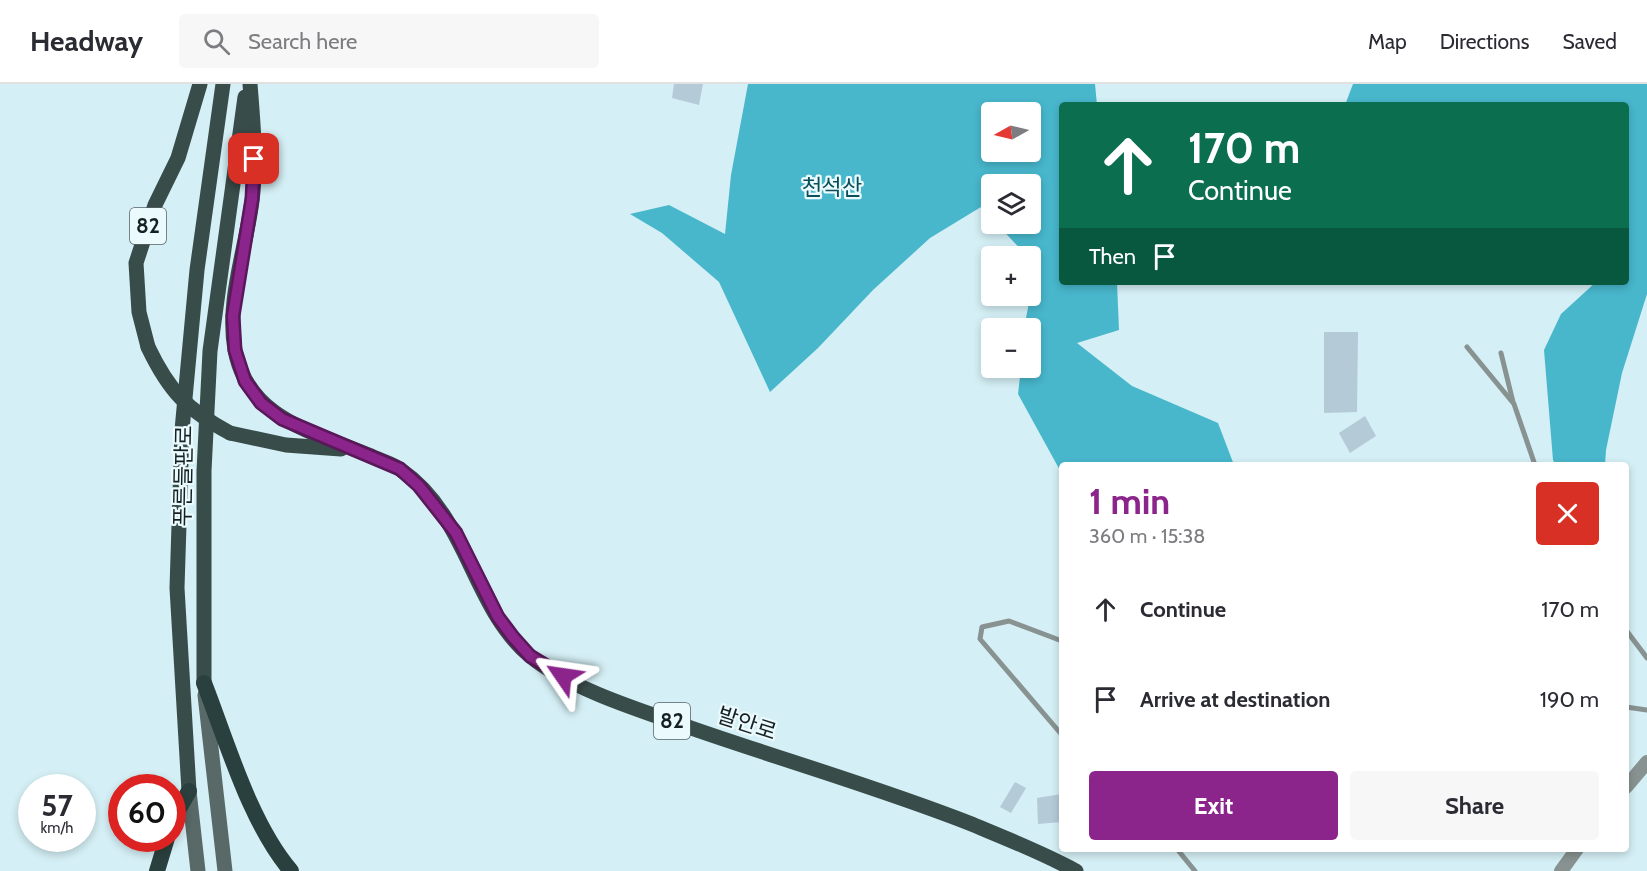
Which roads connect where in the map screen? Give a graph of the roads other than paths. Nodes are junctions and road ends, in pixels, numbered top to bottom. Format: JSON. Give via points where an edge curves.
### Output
{"nodes":[{"id":1,"x":200,"y":84,"type":"edge"},
{"id":2,"x":223,"y":84,"type":"edge"},
{"id":3,"x":249,"y":84,"type":"edge"},
{"id":4,"x":1467,"y":347,"type":"dead end"},
{"id":5,"x":1501,"y":353,"type":"dead end"},
{"id":6,"x":1514,"y":404,"type":"junction"},
{"id":7,"x":358,"y":451,"type":"junction"},
{"id":8,"x":1534,"y":462,"type":"edge"},
{"id":9,"x":1629,"y":634,"type":"edge"},
{"id":10,"x":1059,"y":640,"type":"edge"},
{"id":11,"x":1647,"y":658,"type":"edge"},
{"id":12,"x":204,"y":683,"type":"junction"},
{"id":13,"x":1629,"y":707,"type":"edge"},
{"id":14,"x":1647,"y":710,"type":"edge"},
{"id":15,"x":1059,"y":731,"type":"edge"},
{"id":16,"x":1647,"y":762,"type":"edge"},
{"id":17,"x":1629,"y":783,"type":"edge"},
{"id":18,"x":189,"y":791,"type":"junction"},
{"id":19,"x":186,"y":796,"type":"edge"},
{"id":20,"x":163,"y":852,"type":"edge"},
{"id":21,"x":1179,"y":852,"type":"edge"},
{"id":22,"x":1575,"y":852,"type":"edge"},
{"id":23,"x":157,"y":871,"type":"edge"},
{"id":24,"x":198,"y":871,"type":"edge"},
{"id":25,"x":225,"y":871,"type":"edge"},
{"id":26,"x":291,"y":871,"type":"edge"},
{"id":27,"x":1076,"y":871,"type":"edge"},
{"id":28,"x":1195,"y":871,"type":"edge"},
{"id":29,"x":1561,"y":871,"type":"edge"}],
"edges":[{"from":1,"to":7,"type":"main road","number":"82","bridge":true,"via":[[178,158],[155,205],[136,263],[139,312],[148,347],[162,376],[181,400],[230,433],[286,445]]},
{"from":2,"to":18,"type":"main road","name":"푸른들판로","via":[[195,280],[181,442],[177,588]]},
{"from":3,"to":7,"type":"main road","number":"82","via":[[255,139],[253,189],[233,316],[235,350],[245,381],[261,403],[282,419]]},
{"from":3,"to":12,"type":"main road","name":"푸른들판로","via":[[210,351],[204,471]]},
{"from":4,"to":6,"type":"lane"},
{"from":5,"to":6,"type":"lane"},
{"from":6,"to":8,"type":"lane"},
{"from":7,"to":27,"type":"main road","name":"발안로","number":"82","via":[[400,469],[419,486],[456,533],[498,617],[513,637],[530,656],[563,676],[671,721],[931,808],[1044,853]]},
{"from":9,"to":11,"type":"lane"},
{"from":10,"to":15,"type":"lane","via":[[1008,621],[982,627],[980,639]]},
{"from":12,"to":25,"type":"main road","name":"푸른들판로"},
{"from":12,"to":26,"type":"highway","via":[[253,807]]},
{"from":13,"to":14,"type":"lane"},
{"from":16,"to":17,"type":"street"},
{"from":18,"to":19,"type":"highway"},
{"from":18,"to":24,"type":"main road","name":"푸른들판로"},
{"from":20,"to":23,"type":"highway"},
{"from":21,"to":28,"type":"lane"},
{"from":22,"to":29,"type":"street"}]}
